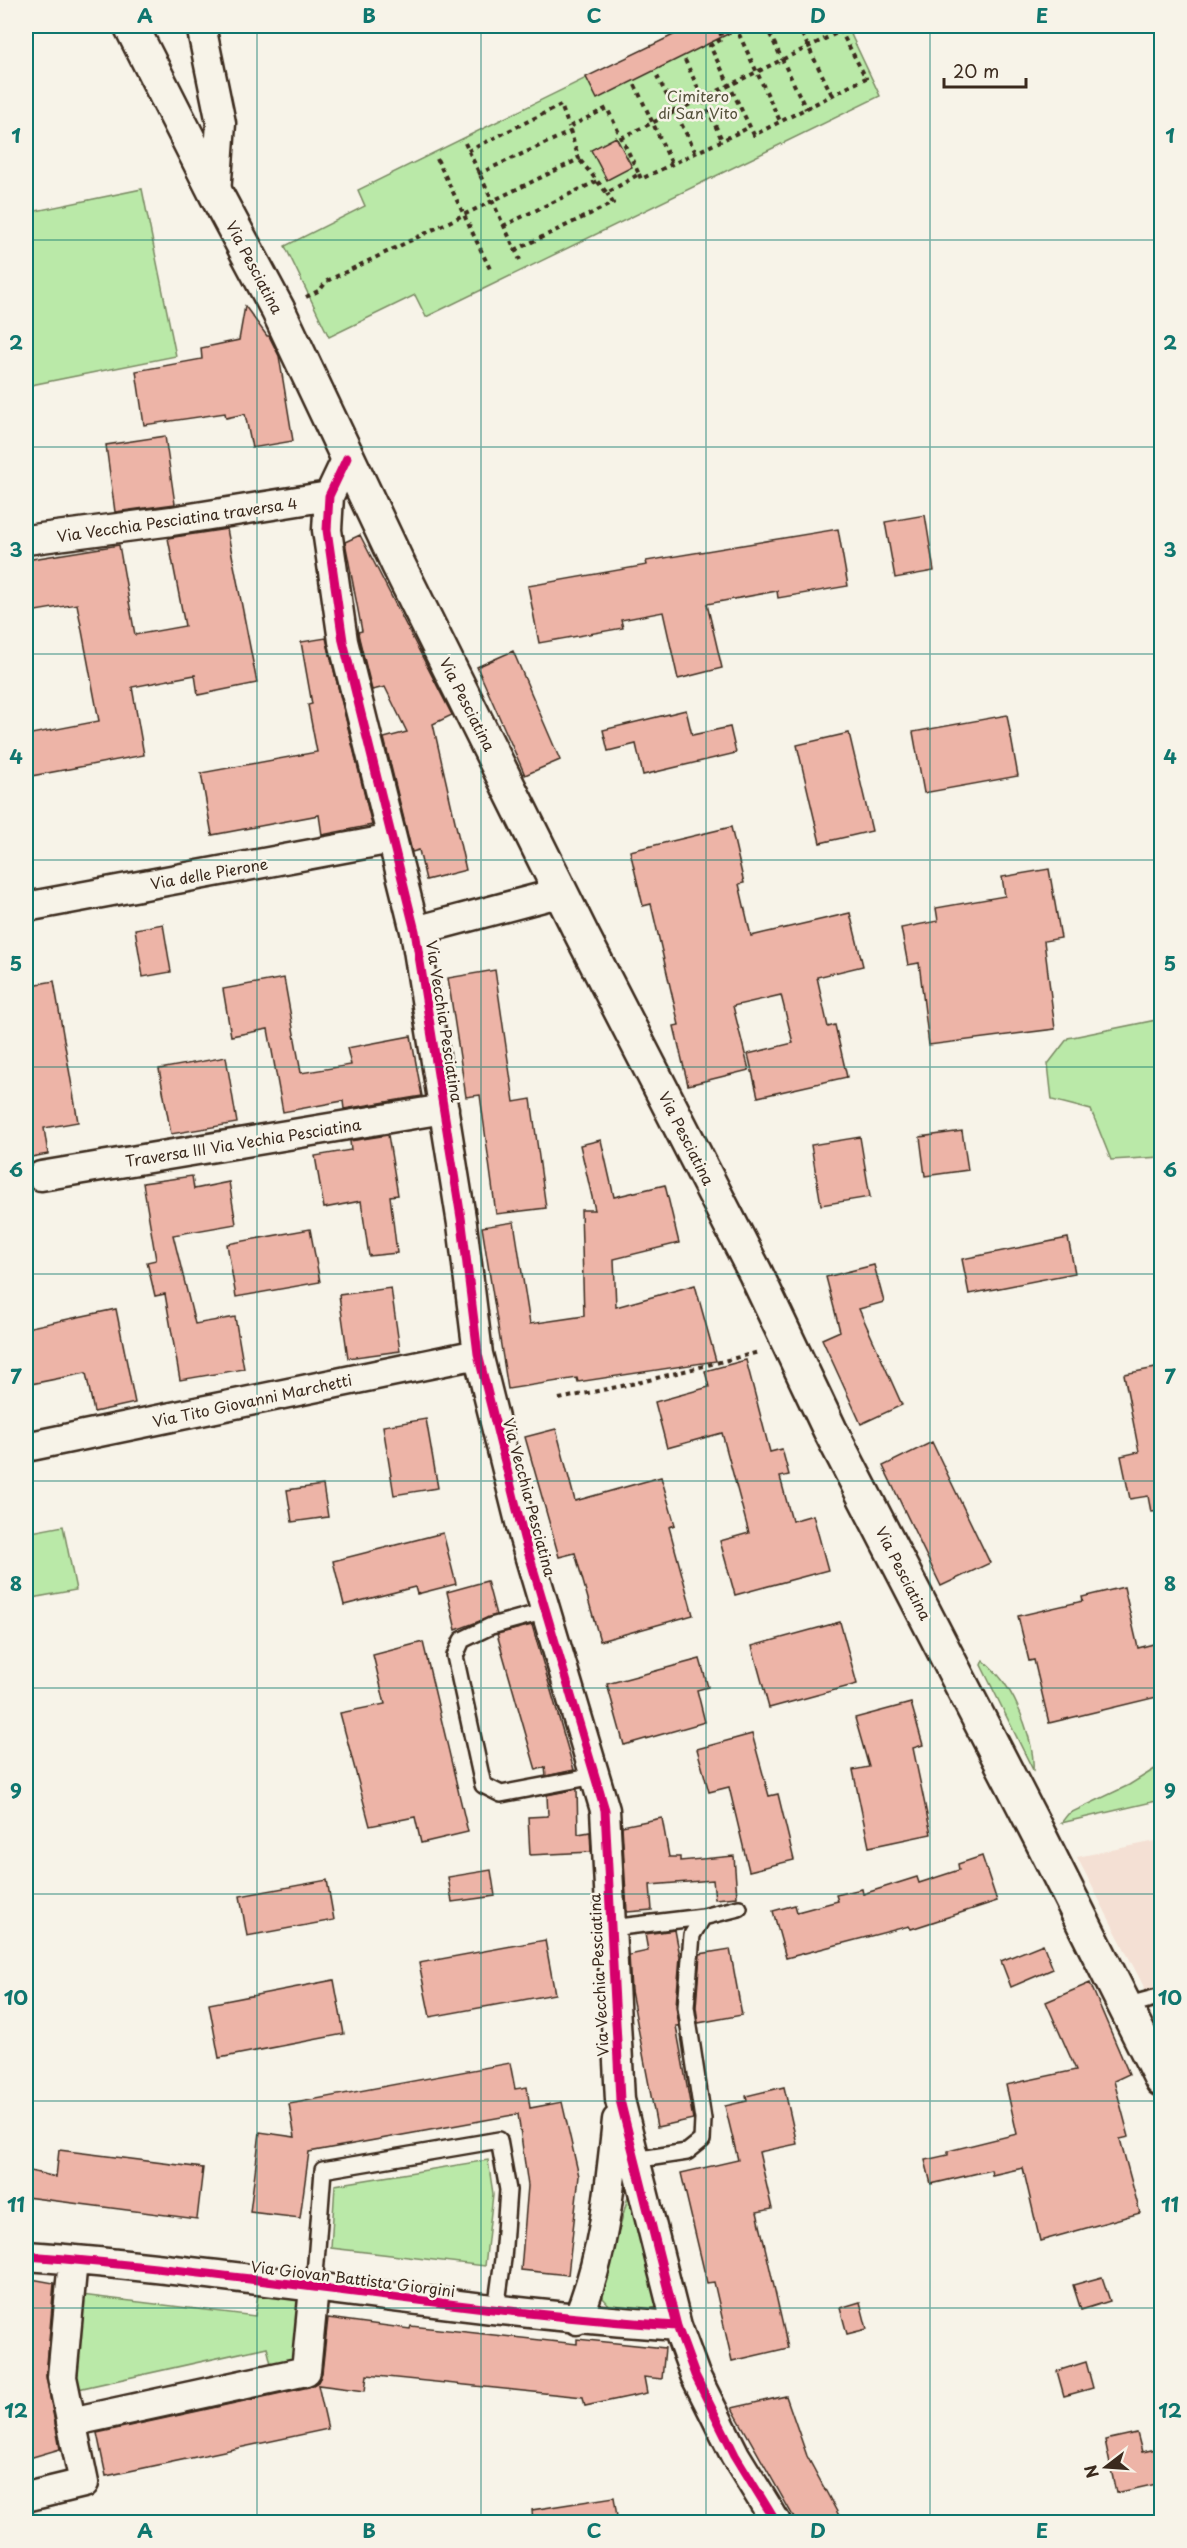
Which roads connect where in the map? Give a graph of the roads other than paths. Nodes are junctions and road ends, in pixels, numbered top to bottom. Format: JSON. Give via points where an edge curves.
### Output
{"nodes":[{"id":1,"x":131,"y":26,"type":"edge"},
{"id":2,"x":201,"y":26,"type":"edge"},
{"id":3,"x":216,"y":194,"type":"junction"},
{"id":4,"x":347,"y":458,"type":"junction"},
{"id":5,"x":329,"y":496,"type":"junction"},
{"id":6,"x":26,"y":540,"type":"edge"},
{"id":7,"x":392,"y":839,"type":"junction"},
{"id":8,"x":562,"y":892,"type":"junction"},
{"id":9,"x":26,"y":907,"type":"edge"},
{"id":10,"x":415,"y":931,"type":"junction"},
{"id":11,"x":444,"y":1109,"type":"junction"},
{"id":12,"x":41,"y":1176,"type":"dead end"},
{"id":13,"x":478,"y":1354,"type":"junction"},
{"id":14,"x":26,"y":1447,"type":"edge"},
{"id":15,"x":546,"y":1611,"type":"junction"},
{"id":16,"x":595,"y":1776,"type":"junction"},
{"id":17,"x":739,"y":1908,"type":"dead end"},
{"id":18,"x":703,"y":1917,"type":"junction"},
{"id":19,"x":611,"y":1928,"type":"junction"},
{"id":20,"x":1161,"y":1996,"type":"edge"},
{"id":21,"x":1125,"y":2007,"type":"junction"},
{"id":22,"x":1159,"y":2067,"type":"edge"},
{"id":23,"x":620,"y":2100,"type":"junction"},
{"id":24,"x":634,"y":2160,"type":"junction"},
{"id":25,"x":26,"y":2256,"type":"edge"},
{"id":26,"x":73,"y":2260,"type":"junction"},
{"id":27,"x":314,"y":2289,"type":"junction"},
{"id":28,"x":496,"y":2310,"type":"junction"},
{"id":29,"x":577,"y":2320,"type":"junction"},
{"id":30,"x":677,"y":2326,"type":"junction"},
{"id":31,"x":71,"y":2422,"type":"junction"},
{"id":32,"x":26,"y":2497,"type":"edge"},
{"id":33,"x":776,"y":2523,"type":"edge"}],
"edges":[{"from":1,"to":3,"type":"main road","name":"Via Pesciatina"},
{"from":2,"to":3,"type":"street","via":[[221,123]]},
{"from":3,"to":4,"type":"main road","name":"Via Pesciatina","via":[[278,310]]},
{"from":4,"to":5,"type":"street","name":"Via Vecchia Pesciatina"},
{"from":4,"to":8,"type":"main road","name":"Via Pesciatina"},
{"from":5,"to":6,"type":"street","name":"Via Vecchia Pesciatina traversa 4"},
{"from":5,"to":7,"type":"street","name":"Via Vecchia Pesciatina","via":[[327,530],[343,641]]},
{"from":7,"to":9,"type":"street","name":"Via delle Pierone"},
{"from":7,"to":10,"type":"street","name":"Via Vecchia Pesciatina"},
{"from":8,"to":10,"type":"street"},
{"from":8,"to":21,"type":"main road","name":"Via Pesciatina"},
{"from":10,"to":11,"type":"street","name":"Via Vecchia Pesciatina"},
{"from":11,"to":12,"type":"street","name":"Traversa III Via Vechia Pesciatina"},
{"from":11,"to":13,"type":"street","name":"Via Vecchia Pesciatina"},
{"from":13,"to":14,"type":"street","name":"Via Tito Giovanni Marchetti"},
{"from":13,"to":15,"type":"street","name":"Via Vecchia Pesciatina"},
{"from":15,"to":16,"type":"street","name":"Via Vecchia Pesciatina"},
{"from":15,"to":16,"type":"lane","via":[[491,1626],[462,1640],[455,1656],[483,1785],[501,1794]]},
{"from":16,"to":19,"type":"street","name":"Via Vecchia Pesciatina","via":[[605,1810]]},
{"from":17,"to":18,"type":"lane"},
{"from":18,"to":19,"type":"lane"},
{"from":18,"to":24,"type":"lane","via":[[692,1935],[686,2007],[703,2118],[702,2140],[687,2152]]},
{"from":19,"to":23,"type":"street","name":"Via Vecchia Pesciatina"},
{"from":20,"to":21,"type":"lane"},
{"from":21,"to":22,"type":"main road","name":"Via Pesciatina"},
{"from":23,"to":24,"type":"street","name":"Via Vecchia Pesciatina"},
{"from":23,"to":29,"type":"street","via":[[603,2229]]},
{"from":24,"to":30,"type":"street","name":"Via Vecchia Pesciatina"},
{"from":25,"to":26,"type":"street","name":"Via Giovan Battista Giorgini"},
{"from":26,"to":27,"type":"street","name":"Via Giovan Battista Giorgini"},
{"from":26,"to":31,"type":"street","via":[[62,2377]]},
{"from":27,"to":28,"type":"street","name":"Via Giovan Battista Giorgini"},
{"from":27,"to":28,"type":"lane","via":[[323,2170],[499,2140],[508,2190]]},
{"from":27,"to":31,"type":"street","via":[[306,2372]]},
{"from":28,"to":29,"type":"street","name":"Via Giovan Battista Giorgini"},
{"from":29,"to":30,"type":"street","name":"Via Giovan Battista Giorgini"},
{"from":30,"to":33,"type":"street","name":"Via Vecchia Pesciatina","via":[[695,2375],[735,2455]]},
{"from":31,"to":32,"type":"street","via":[[84,2483]]}]}
